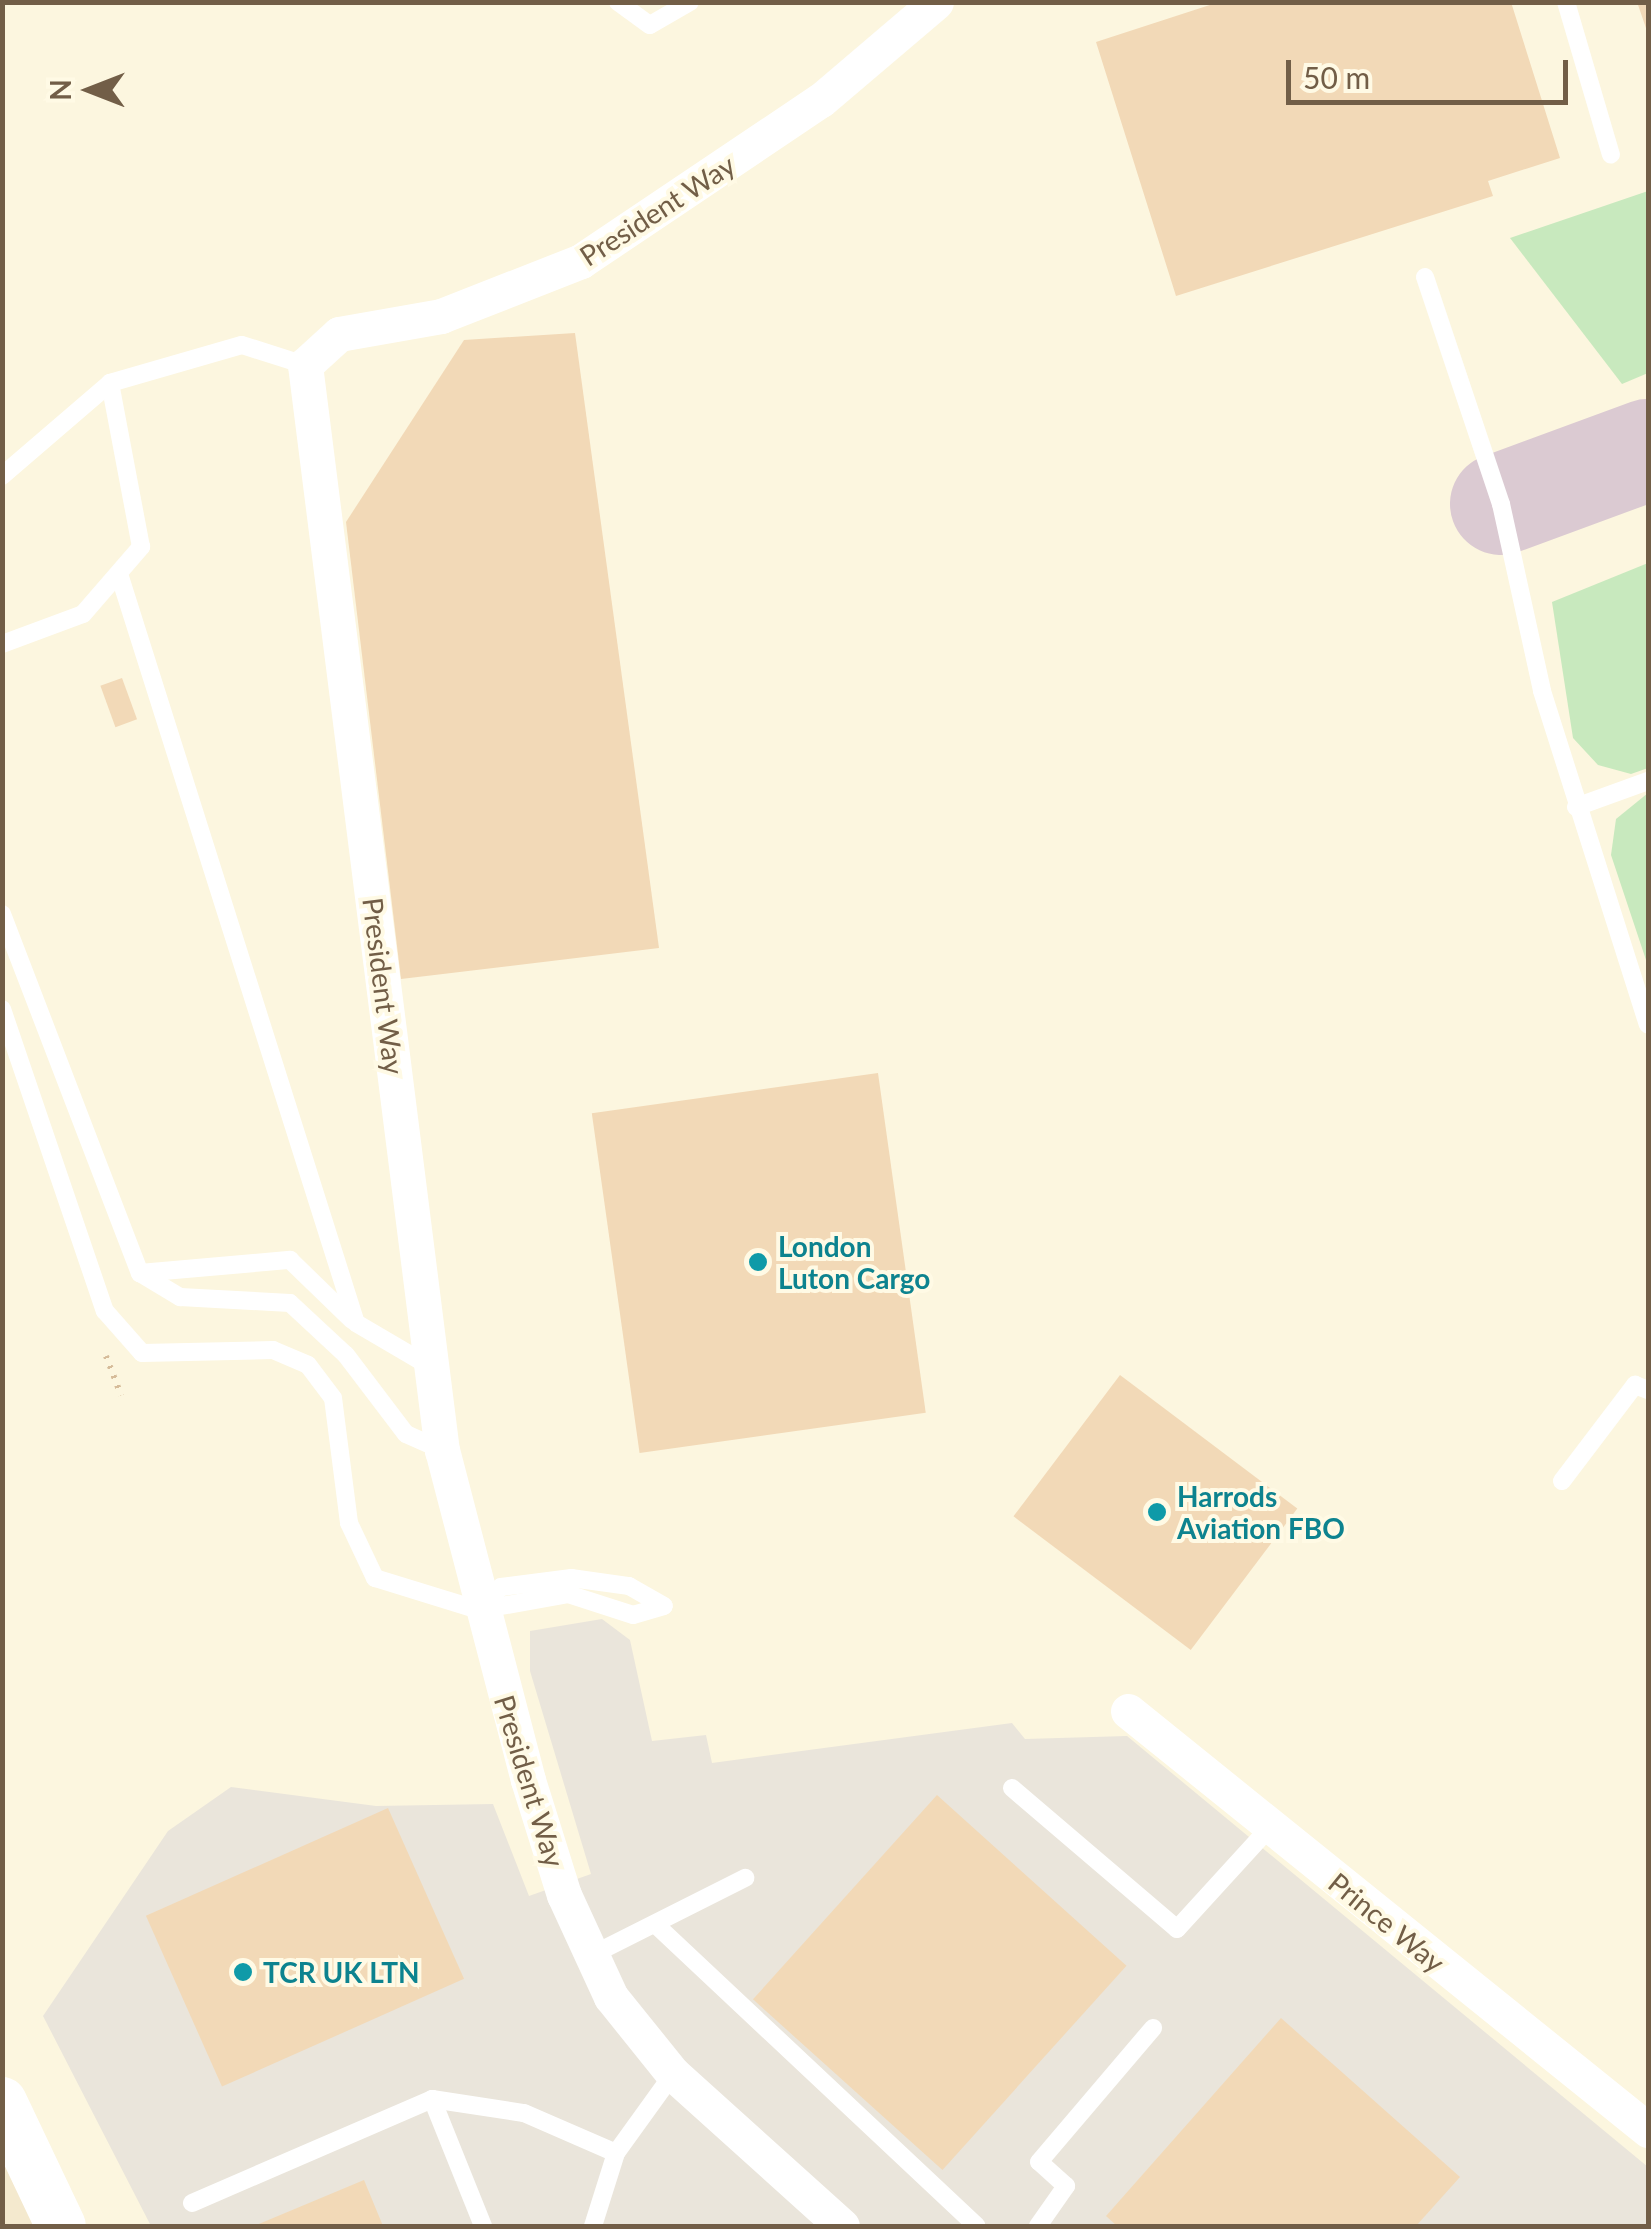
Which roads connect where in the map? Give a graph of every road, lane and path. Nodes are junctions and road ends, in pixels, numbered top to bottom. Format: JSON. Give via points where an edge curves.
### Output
{"nodes":[{"id":1,"x":618,"y":2,"type":"edge"},
{"id":2,"x":690,"y":2,"type":"edge"},
{"id":3,"x":936,"y":2,"type":"edge"},
{"id":4,"x":1566,"y":2,"type":"edge"},
{"id":5,"x":1611,"y":154,"type":"dead end"},
{"id":6,"x":1425,"y":276,"type":"dead end"},
{"id":7,"x":305,"y":364,"type":"junction"},
{"id":8,"x":110,"y":383,"type":"junction"},
{"id":9,"x":2,"y":476,"type":"edge"},
{"id":10,"x":120,"y":578,"type":"junction"},
{"id":11,"x":2,"y":644,"type":"edge"},
{"id":12,"x":1648,"y":781,"type":"edge"},
{"id":13,"x":1576,"y":806,"type":"junction"},
{"id":14,"x":2,"y":914,"type":"edge"},
{"id":15,"x":2,"y":1009,"type":"edge"},
{"id":16,"x":1648,"y":1024,"type":"edge"},
{"id":17,"x":140,"y":1273,"type":"junction"},
{"id":18,"x":356,"y":1324,"type":"junction"},
{"id":19,"x":432,"y":1368,"type":"junction"},
{"id":20,"x":1648,"y":1390,"type":"edge"},
{"id":21,"x":442,"y":1450,"type":"junction"},
{"id":22,"x":1562,"y":1480,"type":"dead end"},
{"id":23,"x":479,"y":1610,"type":"junction"},
{"id":24,"x":1128,"y":1711,"type":"dead end"},
{"id":25,"x":1012,"y":1788,"type":"dead end"},
{"id":26,"x":1270,"y":1827,"type":"junction"},
{"id":27,"x":745,"y":1878,"type":"dead end"},
{"id":28,"x":654,"y":1924,"type":"junction"},
{"id":29,"x":590,"y":1956,"type":"junction"},
{"id":30,"x":1154,"y":2028,"type":"dead end"},
{"id":31,"x":673,"y":2074,"type":"junction"},
{"id":32,"x":432,"y":2099,"type":"junction"},
{"id":33,"x":6,"y":2121,"type":"edge"},
{"id":34,"x":1648,"y":2130,"type":"edge"},
{"id":35,"x":616,"y":2152,"type":"junction"},
{"id":36,"x":192,"y":2203,"type":"dead end"},
{"id":37,"x":61,"y":2226,"type":"edge"},
{"id":38,"x":483,"y":2226,"type":"edge"},
{"id":39,"x":593,"y":2226,"type":"edge"},
{"id":40,"x":842,"y":2226,"type":"edge"},
{"id":41,"x":976,"y":2226,"type":"edge"},
{"id":42,"x":1038,"y":2226,"type":"edge"}],
"edges":[{"from":1,"to":2,"type":"lane","via":[[650,26]]},
{"from":3,"to":7,"type":"street","name":"President Way","via":[[821,100],[581,261],[441,316],[339,334]]},
{"from":4,"to":5,"type":"lane"},
{"from":6,"to":13,"type":"lane","via":[[1525,588]]},
{"from":7,"to":8,"type":"lane","via":[[242,345]]},
{"from":7,"to":19,"type":"street","name":"President Way"},
{"from":8,"to":9,"type":"lane"},
{"from":8,"to":10,"type":"lane","via":[[141,548]]},
{"from":10,"to":11,"type":"lane","via":[[83,614]]},
{"from":10,"to":18,"type":"lane"},
{"from":12,"to":13,"type":"lane"},
{"from":13,"to":16,"type":"lane"},
{"from":14,"to":17,"type":"lane"},
{"from":15,"to":23,"type":"lane","via":[[105,1311],[142,1353],[273,1350],[308,1365],[333,1398],[358,1555],[375,1578]]},
{"from":17,"to":18,"type":"lane","via":[[290,1260]]},
{"from":17,"to":21,"type":"lane","via":[[180,1296],[290,1303],[346,1355],[406,1434]]},
{"from":18,"to":19,"type":"lane"},
{"from":19,"to":21,"type":"street","name":"President Way"},
{"from":20,"to":22,"type":"lane","via":[[1635,1385]]},
{"from":21,"to":23,"type":"street","name":"President Way"},
{"from":23,"to":23,"type":"lane","via":[[501,1587],[544,1578],[629,1586],[664,1606],[633,1616],[568,1594]]},
{"from":23,"to":29,"type":"street","name":"President Way"},
{"from":24,"to":26,"type":"street","name":"Prince Way"},
{"from":25,"to":26,"type":"lane","via":[[1178,1929]]},
{"from":26,"to":34,"type":"street","name":"Prince Way"},
{"from":27,"to":28,"type":"lane"},
{"from":28,"to":29,"type":"lane"},
{"from":28,"to":41,"type":"lane"},
{"from":29,"to":31,"type":"street","name":"President Way"},
{"from":30,"to":42,"type":"lane","via":[[1040,2162],[1066,2186]]},
{"from":31,"to":35,"type":"lane"},
{"from":31,"to":40,"type":"street","name":"President Way"},
{"from":32,"to":35,"type":"lane","via":[[524,2113]]},
{"from":32,"to":36,"type":"lane"},
{"from":32,"to":38,"type":"lane"},
{"from":33,"to":37,"type":"street"},
{"from":35,"to":39,"type":"lane"}]}
